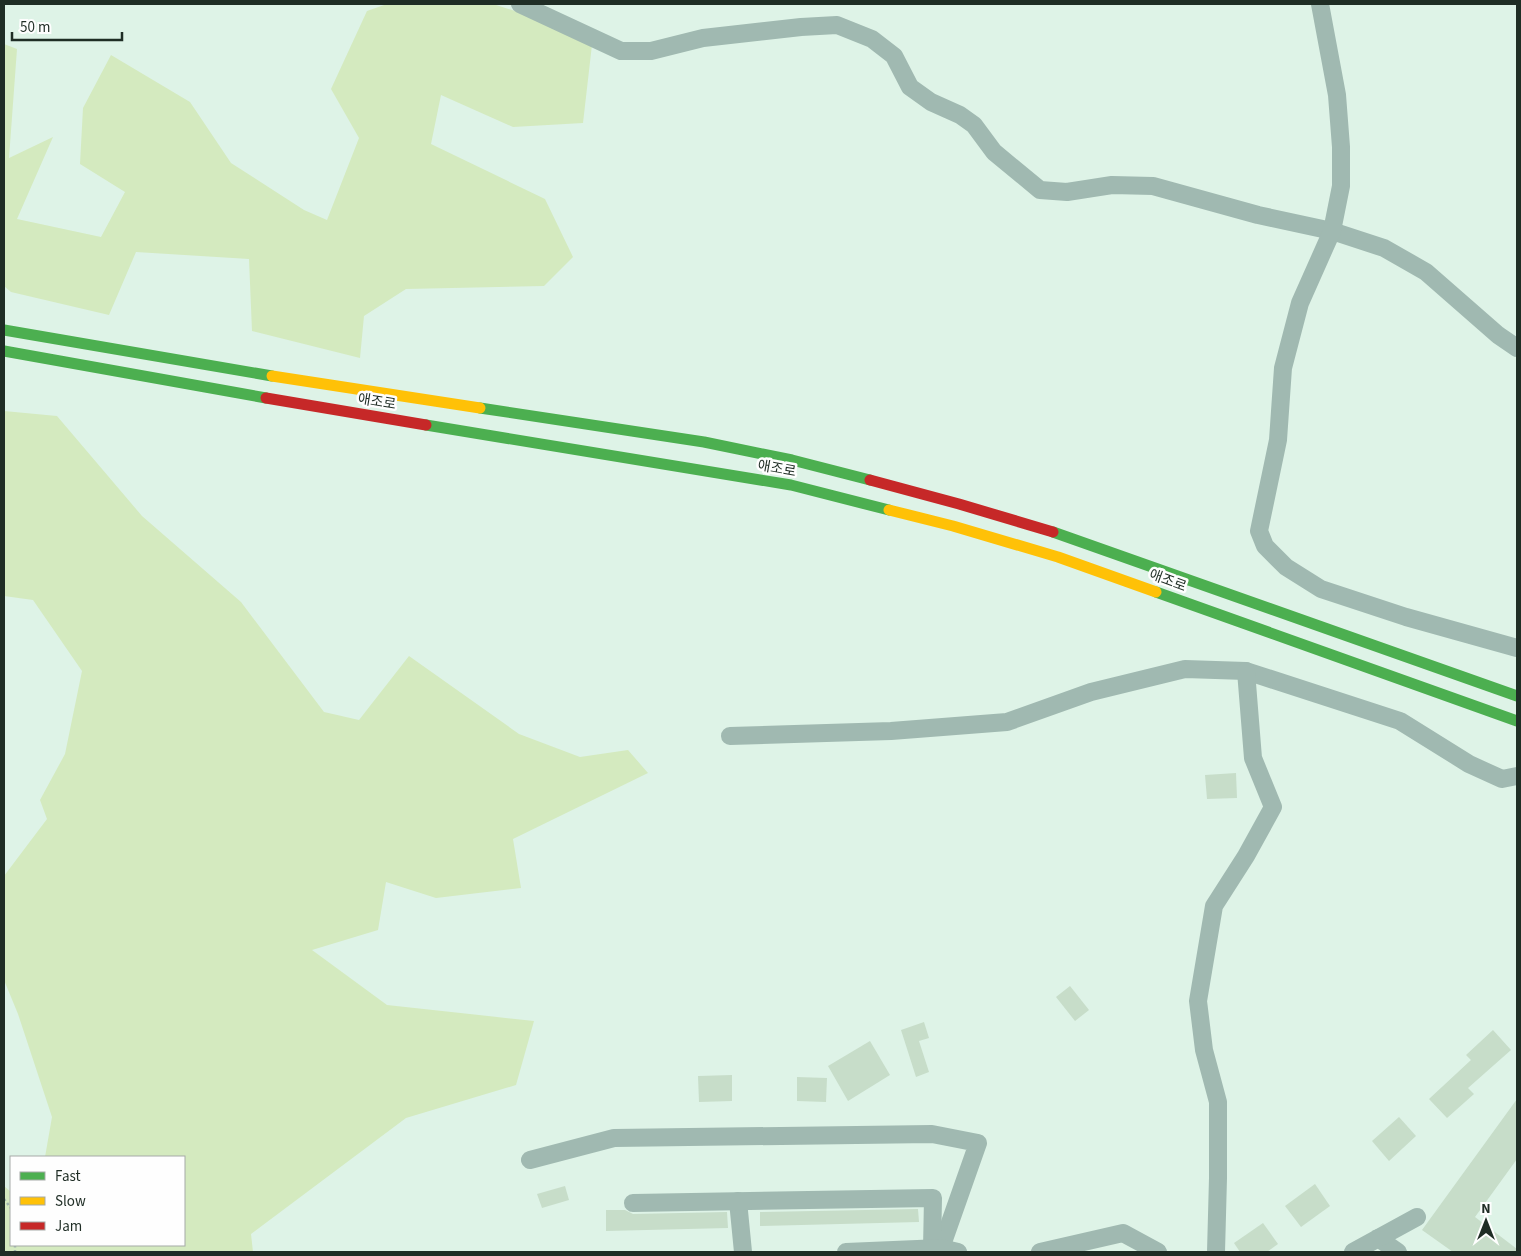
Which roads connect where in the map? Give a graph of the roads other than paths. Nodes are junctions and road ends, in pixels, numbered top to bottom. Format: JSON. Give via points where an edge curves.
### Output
{"nodes":[{"id":1,"x":520,"y":4,"type":"edge"},
{"id":2,"x":1320,"y":4,"type":"edge"},
{"id":3,"x":1332,"y":231,"type":"junction"},
{"id":4,"x":4,"y":330,"type":"edge"},
{"id":5,"x":1517,"y":348,"type":"edge"},
{"id":6,"x":4,"y":351,"type":"edge"},
{"id":7,"x":1517,"y":648,"type":"edge"},
{"id":8,"x":1429,"y":665,"type":"junction"},
{"id":9,"x":1246,"y":671,"type":"junction"},
{"id":10,"x":1517,"y":686,"type":"edge"},
{"id":11,"x":1445,"y":695,"type":"junction"},
{"id":12,"x":1517,"y":696,"type":"edge"},
{"id":13,"x":1517,"y":721,"type":"edge"},
{"id":14,"x":1517,"y":729,"type":"edge"},
{"id":15,"x":730,"y":736,"type":"dead end"},
{"id":16,"x":1517,"y":776,"type":"edge"},
{"id":17,"x":530,"y":1160,"type":"dead end"},
{"id":18,"x":738,"y":1201,"type":"junction"},
{"id":19,"x":633,"y":1203,"type":"dead end"},
{"id":20,"x":1417,"y":1217,"type":"dead end"},
{"id":21,"x":1378,"y":1238,"type":"junction"},
{"id":22,"x":936,"y":1248,"type":"junction"},
{"id":23,"x":743,"y":1252,"type":"edge"},
{"id":24,"x":846,"y":1252,"type":"edge"},
{"id":25,"x":958,"y":1252,"type":"edge"},
{"id":26,"x":1040,"y":1252,"type":"edge"},
{"id":27,"x":1158,"y":1252,"type":"edge"},
{"id":28,"x":1216,"y":1252,"type":"edge"},
{"id":29,"x":1353,"y":1252,"type":"edge"},
{"id":30,"x":1398,"y":1252,"type":"edge"}],
"edges":[{"from":1,"to":3,"type":"street","via":[[621,51],[651,51],[703,38],[801,26],[838,25],[872,39],[894,56],[910,87],[974,125],[994,152],[1040,190],[1067,192],[1112,185],[1154,186],[1258,215]]},
{"from":2,"to":3,"type":"street","via":[[1337,95],[1341,147],[1341,186]]},
{"from":3,"to":5,"type":"street","via":[[1384,248],[1426,272]]},
{"from":3,"to":7,"type":"street","via":[[1300,303],[1283,368],[1278,440],[1259,531],[1265,546],[1286,567],[1321,589]]},
{"from":4,"to":8,"type":"street","name":"애조로","via":[[227,369],[704,442],[792,460],[1066,536]]},
{"from":6,"to":11,"type":"street","name":"애조로","via":[[222,391],[791,485],[953,526],[1058,557]]},
{"from":8,"to":10,"type":"street"},
{"from":8,"to":12,"type":"street","name":"애조로"},
{"from":9,"to":15,"type":"street","via":[[1185,669],[1092,692],[1007,722],[891,731]]},
{"from":9,"to":16,"type":"street","via":[[1400,721],[1469,764],[1502,779]]},
{"from":9,"to":28,"type":"street","via":[[1253,758],[1273,807],[1214,906],[1198,1001],[1204,1050],[1218,1102]]},
{"from":11,"to":13,"type":"street","name":"애조로"},
{"from":11,"to":14,"type":"street"},
{"from":17,"to":22,"type":"street","via":[[614,1138],[932,1134],[978,1143]]},
{"from":18,"to":19,"type":"street"},
{"from":18,"to":22,"type":"street","via":[[933,1198]]},
{"from":18,"to":23,"type":"street"},
{"from":20,"to":21,"type":"street"},
{"from":21,"to":29,"type":"street"},
{"from":21,"to":30,"type":"street"},
{"from":22,"to":24,"type":"street"},
{"from":22,"to":25,"type":"street"},
{"from":26,"to":27,"type":"street","via":[[1123,1233]]}]}
